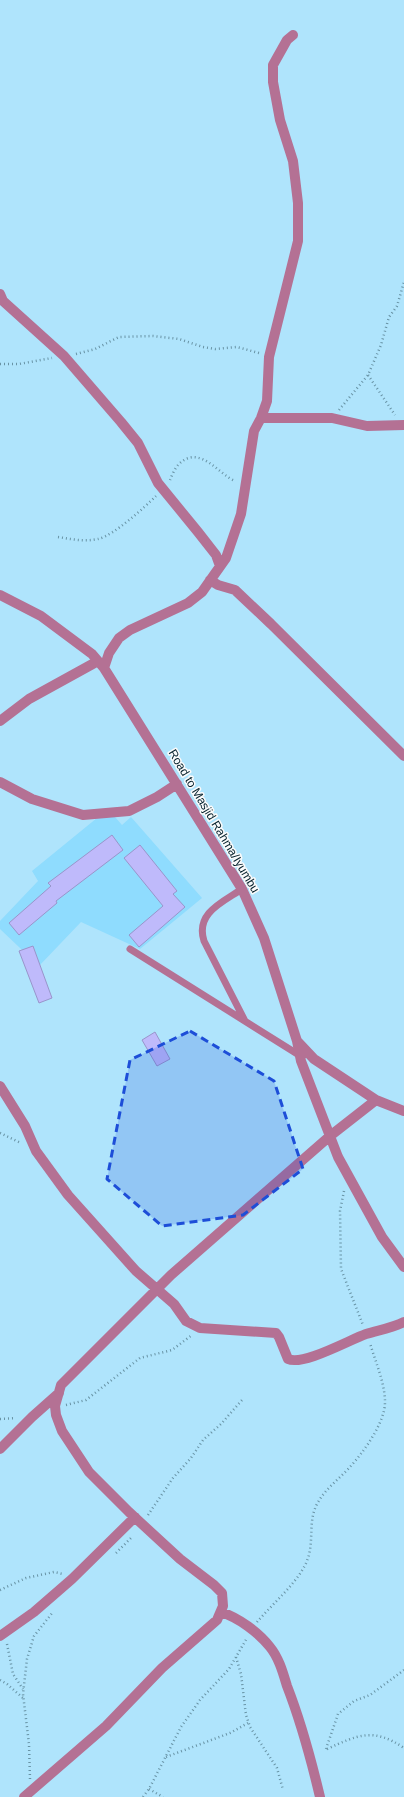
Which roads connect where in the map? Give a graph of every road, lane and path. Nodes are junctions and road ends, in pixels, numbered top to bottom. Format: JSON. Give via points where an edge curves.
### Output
{"nodes":[{"id":1,"x":293,"y":35,"type":"dead end"},
{"id":2,"x":404,"y":282,"type":"edge"},
{"id":3,"x":0,"y":294,"type":"edge"},
{"id":4,"x":64,"y":356,"type":"junction"},
{"id":5,"x":269,"y":357,"type":"junction"},
{"id":6,"x":0,"y":364,"type":"edge"},
{"id":7,"x":368,"y":375,"type":"junction"},
{"id":8,"x":261,"y":418,"type":"junction"},
{"id":9,"x":332,"y":418,"type":"junction"},
{"id":10,"x":403,"y":425,"type":"edge"},
{"id":11,"x":247,"y":486,"type":"junction"},
{"id":12,"x":162,"y":488,"type":"junction"},
{"id":13,"x":58,"y":537,"type":"dead end"},
{"id":14,"x":220,"y":566,"type":"junction"},
{"id":15,"x":210,"y":580,"type":"junction"},
{"id":16,"x":1,"y":592,"type":"edge"},
{"id":17,"x":101,"y":665,"type":"junction"},
{"id":18,"x":0,"y":721,"type":"edge"},
{"id":19,"x":404,"y":756,"type":"edge"},
{"id":20,"x":0,"y":782,"type":"edge"},
{"id":21,"x":177,"y":784,"type":"junction"},
{"id":22,"x":242,"y":889,"type":"junction"},
{"id":23,"x":130,"y":949,"type":"dead end"},
{"id":24,"x":245,"y":1021,"type":"junction"},
{"id":25,"x":297,"y":1041,"type":"junction"},
{"id":26,"x":299,"y":1055,"type":"junction"},
{"id":27,"x":0,"y":1086,"type":"edge"},
{"id":28,"x":376,"y":1100,"type":"junction"},
{"id":29,"x":404,"y":1111,"type":"edge"},
{"id":30,"x":0,"y":1133,"type":"edge"},
{"id":31,"x":330,"y":1136,"type":"junction"},
{"id":32,"x":36,"y":1151,"type":"junction"},
{"id":33,"x":352,"y":1182,"type":"junction"},
{"id":34,"x":404,"y":1267,"type":"edge"},
{"id":35,"x":156,"y":1288,"type":"junction"},
{"id":36,"x":404,"y":1322,"type":"edge"},
{"id":37,"x":200,"y":1328,"type":"junction"},
{"id":38,"x":367,"y":1334,"type":"junction"},
{"id":39,"x":59,"y":1393,"type":"junction"},
{"id":40,"x":242,"y":1399,"type":"dead end"},
{"id":41,"x":55,"y":1406,"type":"junction"},
{"id":42,"x":32,"y":1417,"type":"junction"},
{"id":43,"x":0,"y":1420,"type":"edge"},
{"id":44,"x":0,"y":1450,"type":"edge"},
{"id":45,"x":139,"y":1520,"type":"junction"},
{"id":46,"x":112,"y":1556,"type":"dead end"},
{"id":47,"x":72,"y":1579,"type":"junction"},
{"id":48,"x":0,"y":1590,"type":"edge"},
{"id":49,"x":56,"y":1607,"type":"dead end"},
{"id":50,"x":221,"y":1612,"type":"junction"},
{"id":51,"x":252,"y":1630,"type":"junction"},
{"id":52,"x":2,"y":1633,"type":"edge"},
{"id":53,"x":236,"y":1657,"type":"junction"},
{"id":54,"x":404,"y":1670,"type":"edge"},
{"id":55,"x":0,"y":1680,"type":"edge"},
{"id":56,"x":24,"y":1690,"type":"junction"},
{"id":57,"x":24,"y":1698,"type":"junction"},
{"id":58,"x":248,"y":1723,"type":"junction"},
{"id":59,"x":404,"y":1748,"type":"edge"},
{"id":60,"x":166,"y":1757,"type":"junction"},
{"id":61,"x":149,"y":1789,"type":"junction"},
{"id":62,"x":283,"y":1790,"type":"dead end"},
{"id":63,"x":28,"y":1794,"type":"edge"},
{"id":64,"x":143,"y":1797,"type":"edge"},
{"id":65,"x":163,"y":1797,"type":"edge"},
{"id":66,"x":320,"y":1797,"type":"edge"}],
"edges":[{"from":1,"to":5,"type":"street","via":[[273,65],[273,82],[280,120],[293,161],[298,202],[298,241]]},
{"from":2,"to":7,"type":"path","via":[[398,306],[389,317],[381,345]]},
{"from":3,"to":4,"type":"street","via":[[3,301]]},
{"from":4,"to":5,"type":"path","via":[[95,349],[119,337],[166,336],[209,348],[253,350]]},
{"from":4,"to":6,"type":"path","via":[[19,364]]},
{"from":4,"to":12,"type":"street","via":[[138,444]]},
{"from":5,"to":8,"type":"street","via":[[267,401]]},
{"from":7,"to":9,"type":"path"},
{"from":7,"to":10,"type":"path"},
{"from":8,"to":9,"type":"street"},
{"from":8,"to":11,"type":"street","via":[[252,439]]},
{"from":9,"to":10,"type":"street","via":[[367,426]]},
{"from":11,"to":12,"type":"path","via":[[228,478],[202,458],[195,457],[179,464],[169,482]]},
{"from":11,"to":14,"type":"street","via":[[241,514],[226,558]]},
{"from":12,"to":13,"type":"path","via":[[142,510],[100,539],[82,541]]},
{"from":12,"to":14,"type":"street","via":[[216,555]]},
{"from":14,"to":15,"type":"street"},
{"from":15,"to":17,"type":"street","via":[[202,592],[188,603],[130,630],[119,638]]},
{"from":15,"to":19,"type":"street","via":[[234,590]]},
{"from":16,"to":17,"type":"street","name":"Road to Masjid Rahma/Iyumbu","via":[[41,616],[92,654]]},
{"from":17,"to":18,"type":"street","via":[[29,699]]},
{"from":17,"to":21,"type":"street","name":"Road to Masjid Rahma/Iyumbu"},
{"from":20,"to":21,"type":"street","via":[[32,799],[83,815],[129,811]]},
{"from":21,"to":22,"type":"street","name":"Road to Masjid Rahma/Iyumbu"},
{"from":22,"to":24,"type":"lane","via":[[216,906],[201,927],[204,941]]},
{"from":22,"to":25,"type":"street","name":"Road to Masjid Rahma/Iyumbu","via":[[264,938]]},
{"from":23,"to":24,"type":"lane"},
{"from":24,"to":26,"type":"lane"},
{"from":25,"to":26,"type":"street"},
{"from":25,"to":28,"type":"street","name":"Road to Masjid Rahma/Iyumbu","via":[[314,1058]]},
{"from":26,"to":31,"type":"street"},
{"from":27,"to":32,"type":"street","via":[[25,1126]]},
{"from":28,"to":29,"type":"street","name":"Road to Masjid Rahma/Iyumbu"},
{"from":28,"to":31,"type":"street"},
{"from":30,"to":32,"type":"path"},
{"from":31,"to":33,"type":"street"},
{"from":31,"to":35,"type":"street"},
{"from":32,"to":35,"type":"street","via":[[68,1195],[136,1271]]},
{"from":33,"to":34,"type":"street","via":[[382,1237]]},
{"from":33,"to":38,"type":"path","via":[[346,1186],[340,1211],[341,1269]]},
{"from":35,"to":37,"type":"street","via":[[174,1304],[186,1321]]},
{"from":35,"to":39,"type":"street","via":[[61,1385]]},
{"from":36,"to":38,"type":"street"},
{"from":37,"to":38,"type":"street","via":[[276,1333],[288,1359],[294,1360],[324,1352]]},
{"from":37,"to":41,"type":"path","via":[[172,1350],[140,1358],[86,1400],[76,1404]]},
{"from":38,"to":51,"type":"path","via":[[384,1392],[383,1415],[354,1463],[329,1486],[317,1504],[312,1517],[310,1550],[305,1566]]},
{"from":39,"to":41,"type":"street"},
{"from":39,"to":42,"type":"street"},
{"from":40,"to":45,"type":"path","via":[[221,1424],[202,1440],[191,1458]]},
{"from":41,"to":45,"type":"street","via":[[62,1430],[89,1472]]},
{"from":42,"to":43,"type":"path"},
{"from":42,"to":44,"type":"street"},
{"from":45,"to":46,"type":"path","via":[[127,1543]]},
{"from":45,"to":47,"type":"street"},
{"from":45,"to":50,"type":"street","via":[[180,1559],[222,1593]]},
{"from":47,"to":48,"type":"path","via":[[54,1572],[21,1579]]},
{"from":47,"to":52,"type":"street","via":[[34,1612]]},
{"from":49,"to":56,"type":"path","via":[[34,1636],[30,1646],[26,1659]]},
{"from":50,"to":51,"type":"street","via":[[234,1616]]},
{"from":50,"to":63,"type":"street","via":[[218,1620],[162,1668],[106,1726]]},
{"from":51,"to":53,"type":"path"},
{"from":51,"to":66,"type":"street","via":[[270,1647],[279,1663],[296,1710]]},
{"from":52,"to":56,"type":"path","via":[[13,1674]]},
{"from":53,"to":58,"type":"path"},
{"from":53,"to":60,"type":"path","via":[[229,1669],[190,1713]]},
{"from":54,"to":59,"type":"path","via":[[338,1714],[326,1749],[354,1737],[373,1735],[387,1738]]},
{"from":55,"to":57,"type":"path"},
{"from":56,"to":57,"type":"path"},
{"from":57,"to":63,"type":"path","via":[[28,1724]]},
{"from":58,"to":60,"type":"path","via":[[230,1733]]},
{"from":58,"to":62,"type":"path","via":[[270,1756]]},
{"from":60,"to":61,"type":"path"},
{"from":61,"to":64,"type":"path"},
{"from":61,"to":65,"type":"path"}]}
